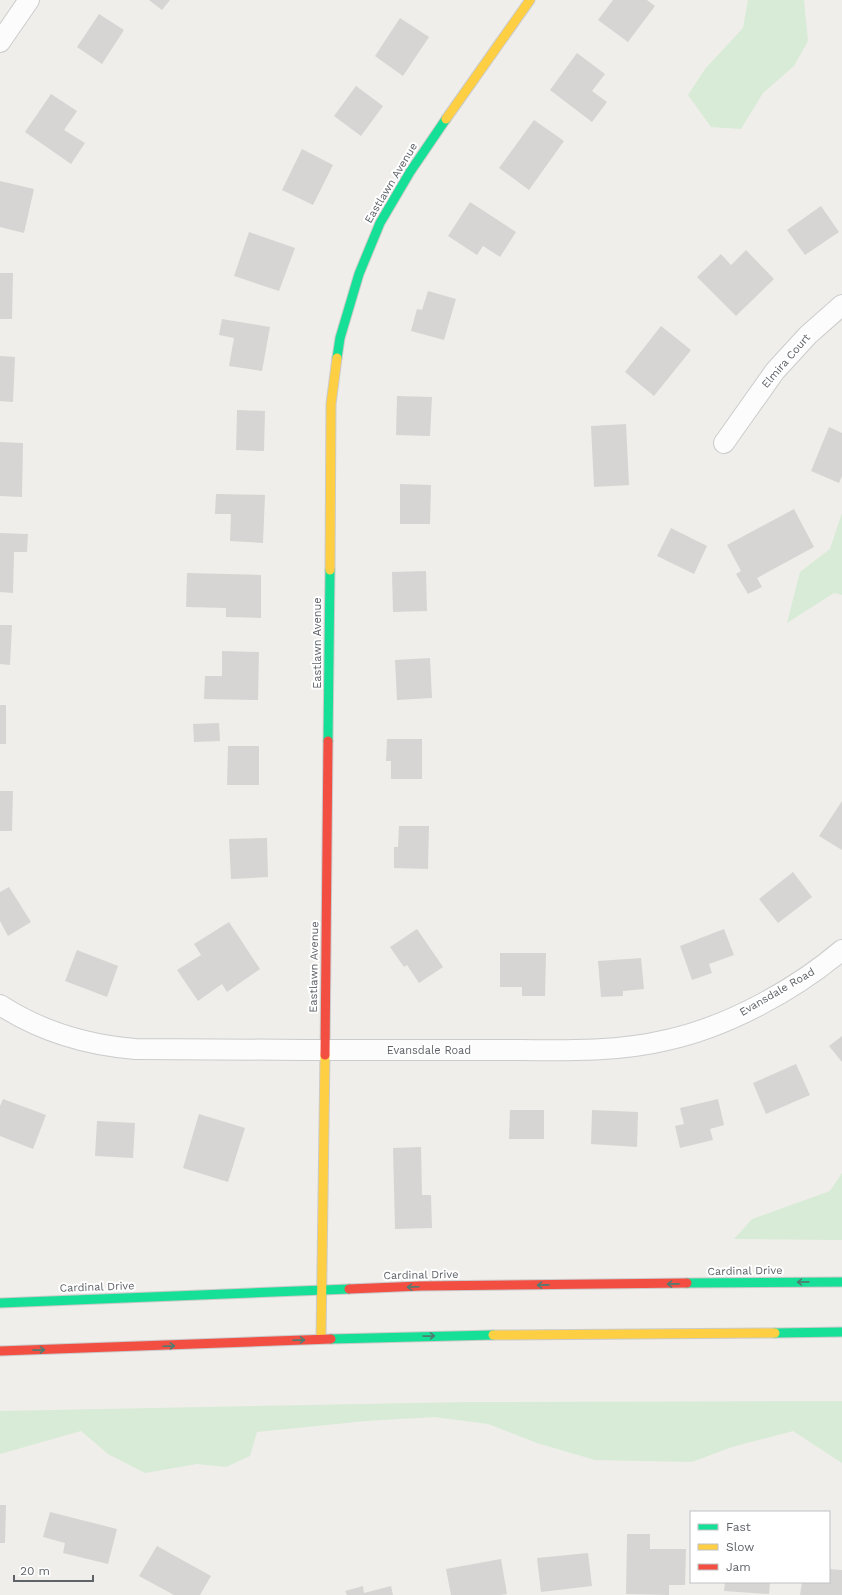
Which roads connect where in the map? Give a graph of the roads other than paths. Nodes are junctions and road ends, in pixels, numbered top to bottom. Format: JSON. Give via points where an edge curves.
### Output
{"nodes":[{"id":1,"x":29,"y":0,"type":"edge"},
{"id":2,"x":530,"y":0,"type":"edge"},
{"id":3,"x":0,"y":42,"type":"edge"},
{"id":4,"x":842,"y":305,"type":"edge"},
{"id":5,"x":724,"y":443,"type":"dead end"},
{"id":6,"x":842,"y":950,"type":"edge"},
{"id":7,"x":0,"y":1005,"type":"edge"},
{"id":8,"x":325,"y":1050,"type":"junction"},
{"id":9,"x":842,"y":1282,"type":"edge"},
{"id":10,"x":321,"y":1290,"type":"junction"},
{"id":11,"x":0,"y":1303,"type":"edge"},
{"id":12,"x":842,"y":1332,"type":"edge"},
{"id":13,"x":321,"y":1339,"type":"junction"},
{"id":14,"x":0,"y":1352,"type":"edge"}],
"edges":[{"from":1,"to":3,"type":"street"},
{"from":2,"to":8,"type":"main road","name":"Eastlawn Avenue","via":[[443,122],[380,223],[358,274],[340,338],[331,404]]},
{"from":4,"to":5,"type":"street","name":"Elmira Court","via":[[808,334],[775,370]]},
{"from":6,"to":8,"type":"street","name":"Evansdale Road","via":[[809,976],[757,1007],[720,1023],[668,1040],[613,1049]]},
{"from":7,"to":8,"type":"street","name":"Evansdale Road","via":[[38,1026],[77,1040],[118,1048]]},
{"from":8,"to":10,"type":"main road","name":"Eastlawn Avenue"},
{"from":9,"to":10,"type":"main road","name":"Cardinal Drive","one_way":true,"via":[[422,1286]]},
{"from":10,"to":11,"type":"main road","name":"Cardinal Drive"},
{"from":10,"to":13,"type":"main road","name":"Eastlawn Avenue"},
{"from":13,"to":12,"type":"main road","one_way":true},
{"from":14,"to":13,"type":"main road","one_way":true}]}
